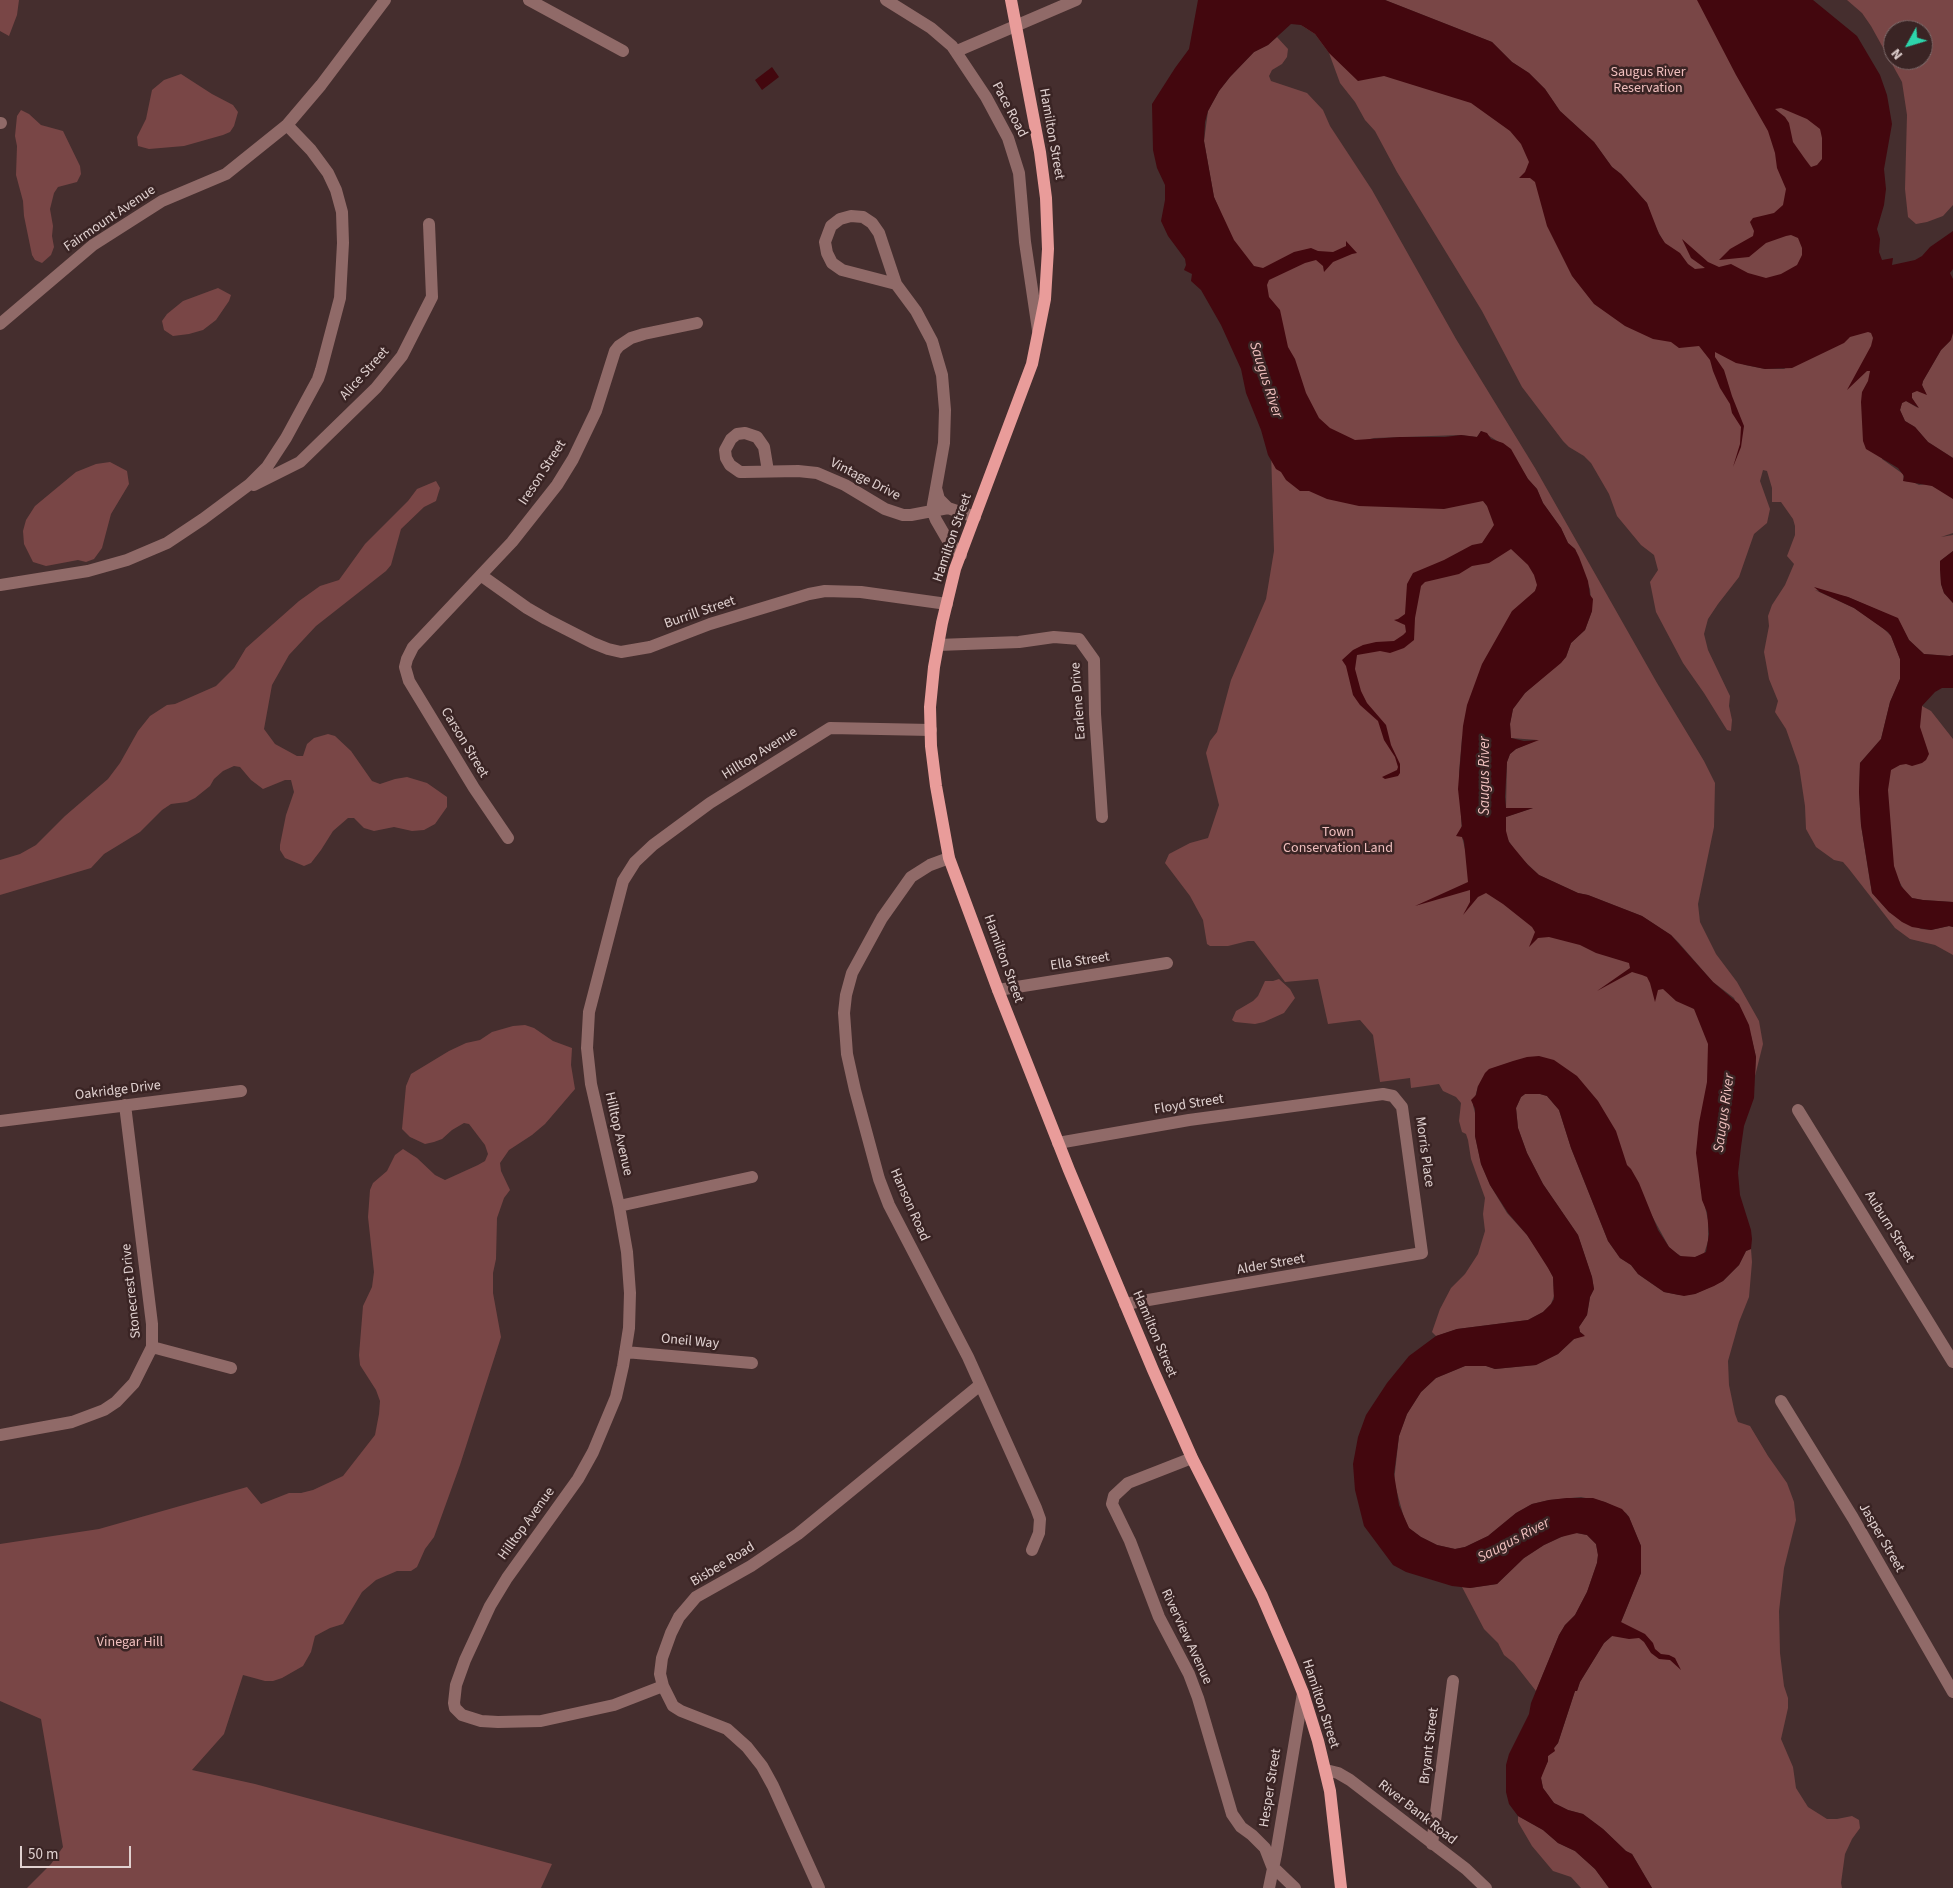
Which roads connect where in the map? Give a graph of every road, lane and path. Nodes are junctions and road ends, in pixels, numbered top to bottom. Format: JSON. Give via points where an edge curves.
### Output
{"nodes":[{"id":1,"x":385,"y":0,"type":"edge"},
{"id":2,"x":529,"y":0,"type":"edge"},
{"id":3,"x":886,"y":0,"type":"edge"},
{"id":4,"x":1011,"y":0,"type":"edge"},
{"id":5,"x":1076,"y":0,"type":"edge"},
{"id":6,"x":1016,"y":25,"type":"junction"},
{"id":7,"x":623,"y":51,"type":"dead end"},
{"id":8,"x":957,"y":51,"type":"junction"},
{"id":9,"x":287,"y":125,"type":"junction"},
{"id":10,"x":429,"y":224,"type":"dead end"},
{"id":11,"x":896,"y":284,"type":"junction"},
{"id":12,"x":697,"y":323,"type":"dead end"},
{"id":13,"x":0,"y":324,"type":"edge"},
{"id":14,"x":1039,"y":335,"type":"junction"},
{"id":15,"x":768,"y":471,"type":"dead end"},
{"id":16,"x":936,"y":488,"type":"junction"},
{"id":17,"x":239,"y":492,"type":"junction"},
{"id":18,"x":948,"y":508,"type":"junction"},
{"id":19,"x":932,"y":510,"type":"junction"},
{"id":20,"x":975,"y":517,"type":"junction"},
{"id":21,"x":960,"y":555,"type":"junction"},
{"id":22,"x":482,"y":576,"type":"junction"},
{"id":23,"x":0,"y":585,"type":"edge"},
{"id":24,"x":947,"y":604,"type":"junction"},
{"id":25,"x":938,"y":645,"type":"junction"},
{"id":26,"x":407,"y":659,"type":"joint"},
{"id":27,"x":930,"y":730,"type":"junction"},
{"id":28,"x":1102,"y":817,"type":"dead end"},
{"id":29,"x":508,"y":838,"type":"dead end"},
{"id":30,"x":949,"y":858,"type":"junction"},
{"id":31,"x":1167,"y":963,"type":"dead end"},
{"id":32,"x":998,"y":990,"type":"junction"},
{"id":33,"x":241,"y":1091,"type":"dead end"},
{"id":34,"x":1326,"y":1101,"type":"joint"},
{"id":35,"x":124,"y":1105,"type":"junction"},
{"id":36,"x":1798,"y":1110,"type":"dead end"},
{"id":37,"x":0,"y":1121,"type":"edge"},
{"id":38,"x":1058,"y":1143,"type":"junction"},
{"id":39,"x":752,"y":1177,"type":"dead end"},
{"id":40,"x":620,"y":1206,"type":"junction"},
{"id":41,"x":1422,"y":1253,"type":"joint"},
{"id":42,"x":1125,"y":1304,"type":"junction"},
{"id":43,"x":152,"y":1347,"type":"junction"},
{"id":44,"x":625,"y":1352,"type":"junction"},
{"id":45,"x":1953,"y":1362,"type":"edge"},
{"id":46,"x":752,"y":1363,"type":"dead end"},
{"id":47,"x":231,"y":1368,"type":"dead end"},
{"id":48,"x":980,"y":1384,"type":"junction"},
{"id":49,"x":1781,"y":1400,"type":"dead end"},
{"id":50,"x":0,"y":1435,"type":"edge"},
{"id":51,"x":1192,"y":1458,"type":"junction"},
{"id":52,"x":1032,"y":1550,"type":"dead end"},
{"id":53,"x":1453,"y":1681,"type":"dead end"},
{"id":54,"x":663,"y":1686,"type":"junction"},
{"id":55,"x":1953,"y":1692,"type":"edge"},
{"id":56,"x":1303,"y":1693,"type":"junction"},
{"id":57,"x":1326,"y":1770,"type":"junction"},
{"id":58,"x":1432,"y":1844,"type":"junction"},
{"id":59,"x":1272,"y":1866,"type":"junction"},
{"id":60,"x":819,"y":1888,"type":"edge"},
{"id":61,"x":1269,"y":1888,"type":"edge"},
{"id":62,"x":1295,"y":1888,"type":"edge"},
{"id":63,"x":1341,"y":1888,"type":"edge"},
{"id":64,"x":1486,"y":1888,"type":"edge"}],
"edges":[{"from":1,"to":9,"type":"street","name":"Fairmount Avenue"},
{"from":2,"to":7,"type":"street"},
{"from":3,"to":8,"type":"street","name":"Pace Road","via":[[930,28]]},
{"from":4,"to":6,"type":"main road","name":"Hamilton Street"},
{"from":5,"to":6,"type":"street"},
{"from":6,"to":8,"type":"street"},
{"from":6,"to":14,"type":"main road","name":"Hamilton Street","via":[[1046,198],[1048,266]]},
{"from":8,"to":14,"type":"street","name":"Pace Road","via":[[1004,129],[1015,156]]},
{"from":9,"to":13,"type":"street","name":"Fairmount Avenue","via":[[226,174],[162,201],[93,245]]},
{"from":9,"to":17,"type":"street","via":[[311,150],[336,190],[343,226],[341,286],[318,379],[267,467]]},
{"from":10,"to":17,"type":"street","name":"Alice Street","via":[[432,297],[402,356],[369,394],[300,462]]},
{"from":11,"to":11,"type":"street","via":[[879,232],[872,223],[863,217],[851,216],[831,226],[825,247],[832,263],[842,270]]},
{"from":11,"to":16,"type":"street","via":[[928,331],[942,375],[945,432]]},
{"from":12,"to":22,"type":"street","name":"Ireson Street","via":[[644,334],[619,346],[596,411],[573,459],[541,507]]},
{"from":14,"to":20,"type":"main road","name":"Hamilton Street","via":[[1027,379]]},
{"from":15,"to":19,"type":"street","name":"Vintage Drive","via":[[798,470],[828,477],[896,513],[911,515]]},
{"from":16,"to":18,"type":"street","via":[[939,499]]},
{"from":16,"to":19,"type":"street"},
{"from":17,"to":23,"type":"street","via":[[166,543],[127,560],[88,571]]},
{"from":18,"to":19,"type":"street","name":"Vintage Drive"},
{"from":18,"to":20,"type":"street"},
{"from":19,"to":21,"type":"street","via":[[941,530]]},
{"from":20,"to":21,"type":"main road","name":"Hamilton Street"},
{"from":21,"to":24,"type":"main road","name":"Hamilton Street"},
{"from":22,"to":24,"type":"street","name":"Burrill Street","via":[[546,619],[608,650],[621,652],[650,647],[710,624],[809,594],[861,592]]},
{"from":22,"to":26,"type":"street","name":"Ireson Street","via":[[416,643]]},
{"from":24,"to":25,"type":"main road","name":"Hamilton Street"},
{"from":25,"to":27,"type":"main road","name":"Hamilton Street"},
{"from":25,"to":28,"type":"street","name":"Earlene Drive","via":[[1019,642],[1054,637],[1079,639],[1094,660]]},
{"from":26,"to":29,"type":"street","name":"Carson Street","via":[[405,667],[409,681]]},
{"from":27,"to":30,"type":"main road","name":"Hamilton Street"},
{"from":27,"to":40,"type":"street","name":"Hilltop Avenue","via":[[830,728],[710,803],[653,845],[628,870],[587,1028],[591,1084]]},
{"from":30,"to":32,"type":"main road","name":"Hamilton Street"},
{"from":30,"to":48,"type":"street","name":"Hanson Road","via":[[911,877],[882,918],[852,973],[844,1022],[855,1090],[879,1179],[889,1205]]},
{"from":31,"to":32,"type":"street","name":"Ella Street"},
{"from":32,"to":38,"type":"main road","name":"Hamilton Street"},
{"from":33,"to":35,"type":"street","name":"Oakridge Drive"},
{"from":34,"to":38,"type":"street","name":"Floyd Street"},
{"from":34,"to":41,"type":"street","name":"Morris Place","via":[[1383,1094],[1393,1096],[1402,1107]]},
{"from":35,"to":37,"type":"street","name":"Oakridge Drive"},
{"from":35,"to":43,"type":"street","name":"Stonecrest Drive","via":[[151,1315]]},
{"from":36,"to":45,"type":"street","name":"Auburn Street"},
{"from":38,"to":42,"type":"main road","name":"Hamilton Street"},
{"from":39,"to":40,"type":"street"},
{"from":40,"to":44,"type":"street","name":"Hilltop Avenue","via":[[630,1293]]},
{"from":41,"to":42,"type":"street","name":"Alder Street"},
{"from":42,"to":51,"type":"main road","name":"Hamilton Street"},
{"from":43,"to":47,"type":"street"},
{"from":43,"to":50,"type":"street","name":"Stonecrest Drive","via":[[134,1383],[104,1410],[72,1422]]},
{"from":44,"to":46,"type":"street","name":"Oneil Way"},
{"from":44,"to":54,"type":"street","name":"Hilltop Avenue","via":[[616,1396],[593,1452],[490,1606],[465,1660],[453,1698],[459,1712],[481,1721],[541,1721],[614,1704]]},
{"from":48,"to":52,"type":"street","name":"Hanson Road","via":[[1040,1519],[1039,1533]]},
{"from":48,"to":54,"type":"street","name":"Bisbee Road","via":[[798,1534],[751,1566],[696,1597],[679,1617],[671,1633],[660,1665]]},
{"from":49,"to":55,"type":"street","name":"Jasper Street"},
{"from":51,"to":56,"type":"main road","name":"Hamilton Street","via":[[1266,1604]]},
{"from":51,"to":59,"type":"street","name":"Riverview Avenue","via":[[1128,1483],[1114,1496],[1112,1504],[1159,1617],[1189,1674],[1207,1723],[1232,1814],[1241,1827],[1265,1848]]},
{"from":53,"to":58,"type":"street","name":"Bryant Street"},
{"from":54,"to":60,"type":"street","name":"Bisbee Road","via":[[670,1702],[677,1708],[727,1729],[748,1747],[773,1786]]},
{"from":56,"to":57,"type":"main road","name":"Hamilton Street"},
{"from":56,"to":59,"type":"street","name":"Hesper Street"},
{"from":57,"to":58,"type":"street","name":"River Bank Road","via":[[1350,1780]]},
{"from":57,"to":63,"type":"main road","name":"Hamilton Street"},
{"from":58,"to":64,"type":"street","name":"River Bank Road"},
{"from":59,"to":61,"type":"street","name":"Hesper Street"},
{"from":59,"to":62,"type":"street"}]}
